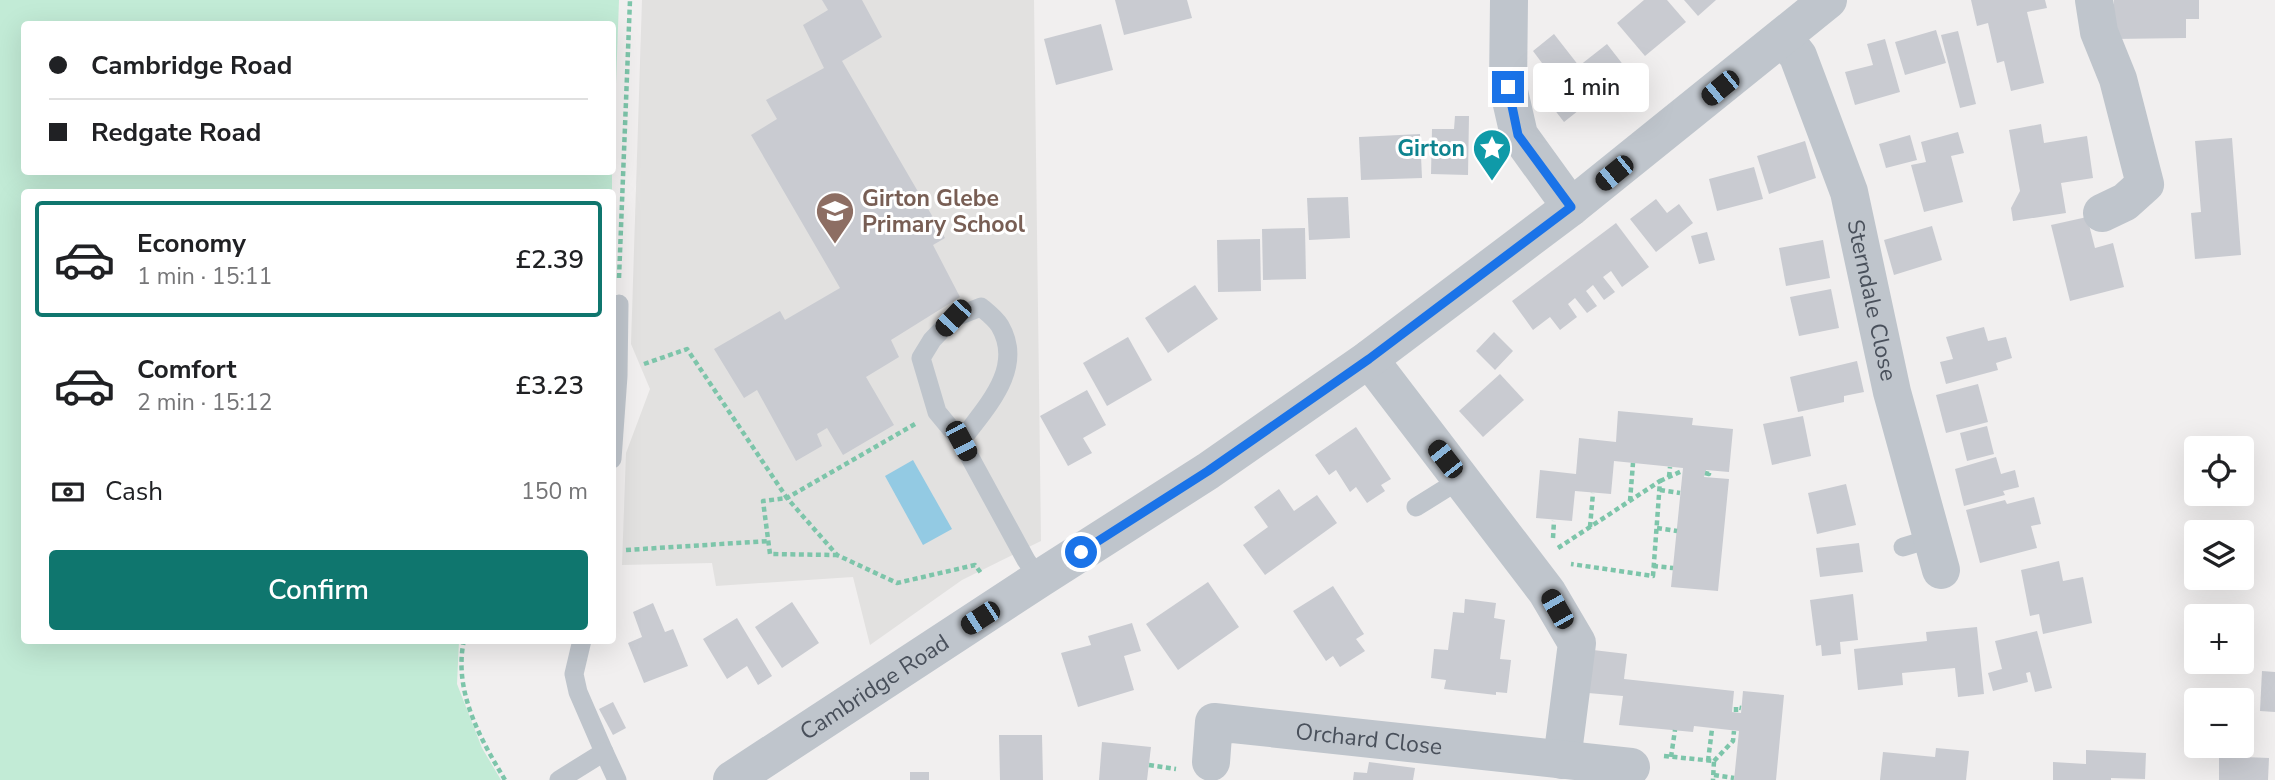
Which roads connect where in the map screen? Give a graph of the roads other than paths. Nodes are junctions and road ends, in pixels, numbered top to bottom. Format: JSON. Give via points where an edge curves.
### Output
{"nodes":[{"id":1,"x":1509,"y":0,"type":"edge"},
{"id":2,"x":1828,"y":0,"type":"edge"},
{"id":3,"x":2094,"y":0,"type":"edge"},
{"id":4,"x":1783,"y":37,"type":"junction"},
{"id":5,"x":1571,"y":207,"type":"junction"},
{"id":6,"x":2102,"y":213,"type":"dead end"},
{"id":7,"x":618,"y":304,"type":"road end"},
{"id":8,"x":1369,"y":359,"type":"junction"},
{"id":9,"x":616,"y":404,"type":"edge"},
{"id":10,"x":961,"y":441,"type":"junction"},
{"id":11,"x":1461,"y":479,"type":"junction"},
{"id":12,"x":1416,"y":507,"type":"dead end"},
{"id":13,"x":1926,"y":552,"type":"dead end"},
{"id":14,"x":1039,"y":579,"type":"junction"},
{"id":15,"x":581,"y":644,"type":"edge"},
{"id":16,"x":604,"y":751,"type":"junction"},
{"id":17,"x":1562,"y":760,"type":"junction"},
{"id":18,"x":1210,"y":762,"type":"dead end"},
{"id":19,"x":1630,"y":767,"type":"dead end"},
{"id":20,"x":559,"y":780,"type":"edge"},
{"id":21,"x":617,"y":780,"type":"edge"},
{"id":22,"x":732,"y":780,"type":"edge"}],
"edges":[{"from":1,"to":5,"type":"street","via":[[1508,87],[1518,135]]},
{"from":2,"to":4,"type":"street","name":"Cambridge Road"},
{"from":3,"to":6,"type":"street","via":[[2099,32],[2118,79],[2145,184],[2125,202]]},
{"from":4,"to":5,"type":"street","name":"Cambridge Road"},
{"from":4,"to":13,"type":"street","name":"Sterndale Close","via":[[1798,56],[1849,192]]},
{"from":5,"to":8,"type":"street","name":"Cambridge Road"},
{"from":7,"to":9,"type":"lane"},
{"from":8,"to":11,"type":"street"},
{"from":8,"to":14,"type":"street","name":"Cambridge Road","via":[[1208,471]]},
{"from":10,"to":10,"type":"lane","via":[[1004,378],[1010,352],[1000,325],[981,307],[953,318],[921,358],[937,412]]},
{"from":10,"to":14,"type":"lane"},
{"from":11,"to":12,"type":"lane"},
{"from":11,"to":17,"type":"street","via":[[1535,564],[1577,643]]},
{"from":14,"to":22,"type":"street","name":"Cambridge Road"},
{"from":15,"to":16,"type":"lane","via":[[574,674]]},
{"from":16,"to":20,"type":"lane"},
{"from":16,"to":21,"type":"lane"},
{"from":17,"to":18,"type":"street","name":"Orchard Close","via":[[1214,722]]},
{"from":17,"to":19,"type":"street","name":"Orchard Close"}]}
